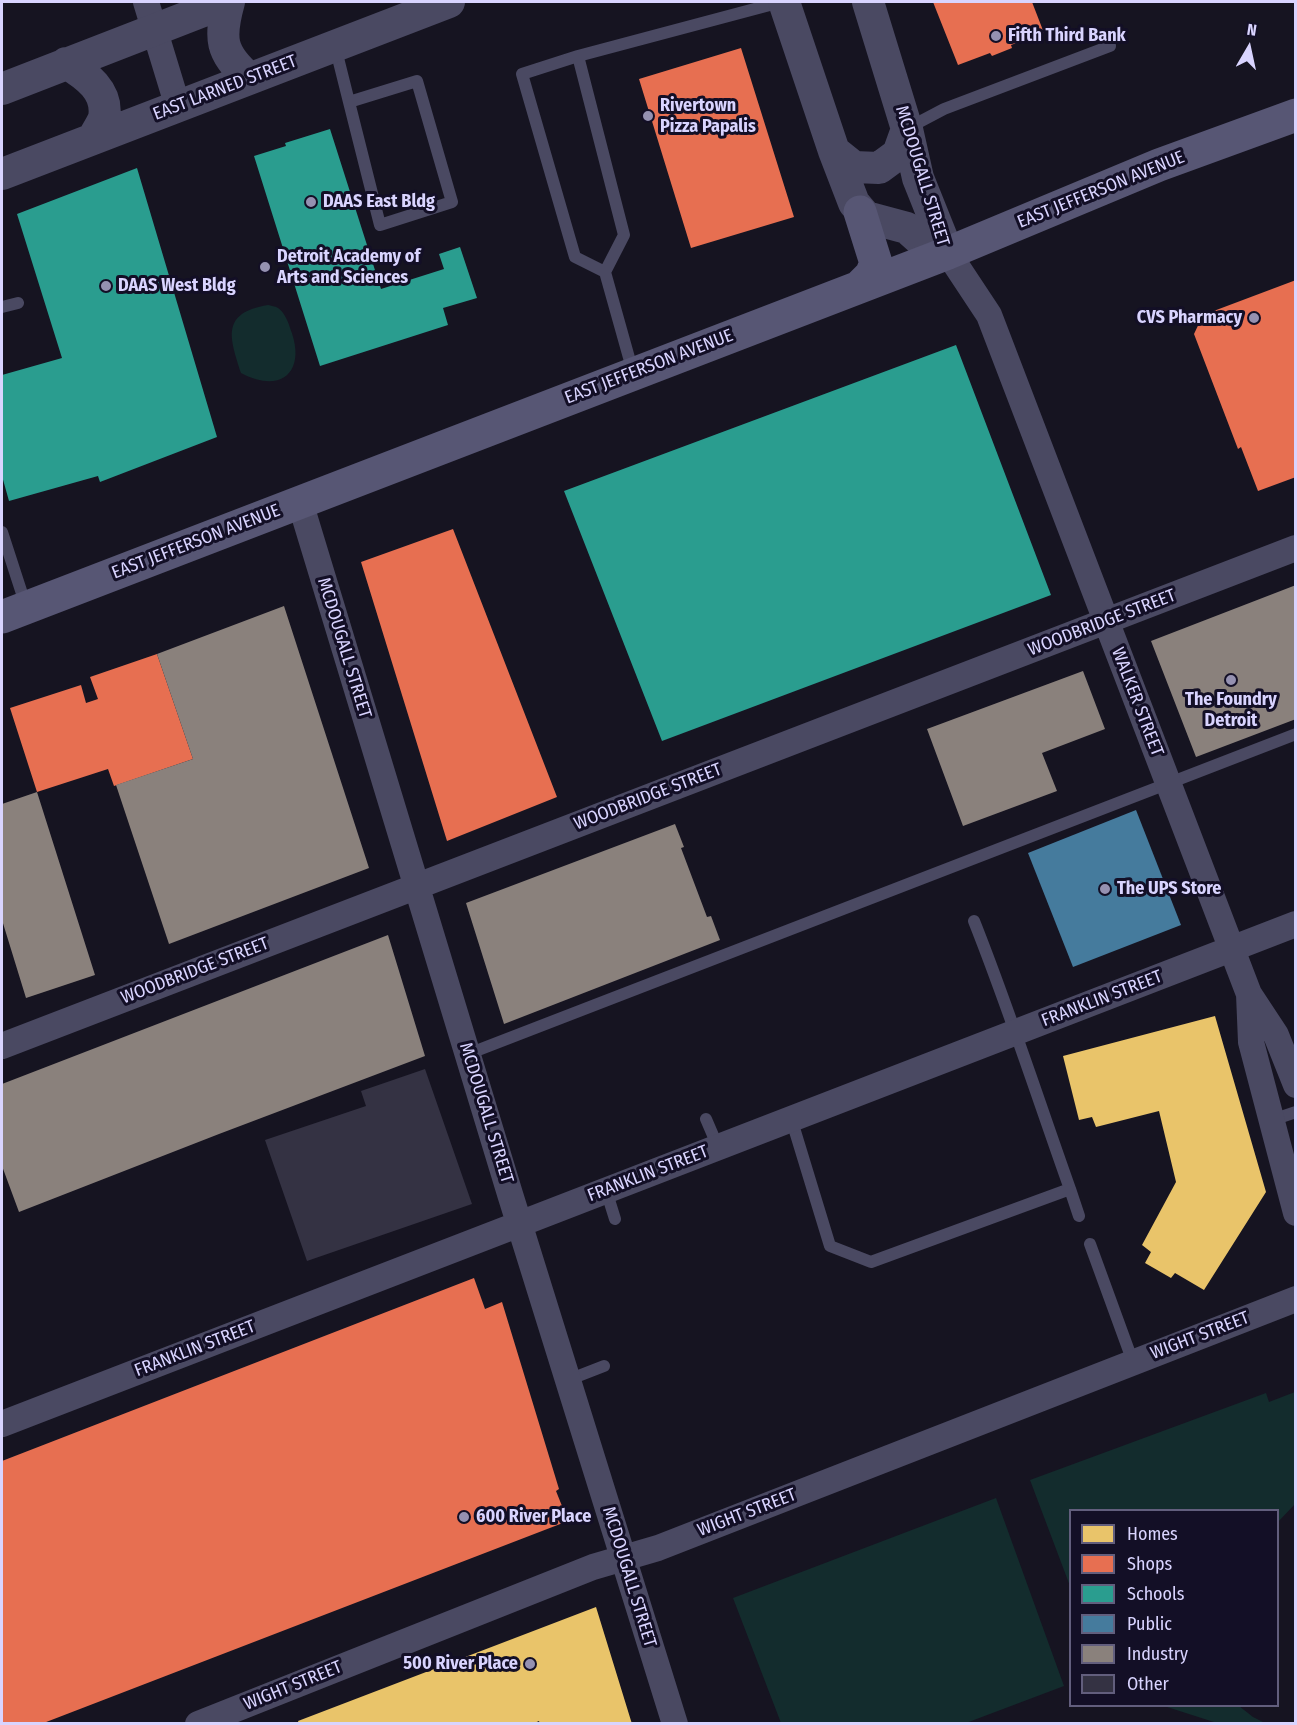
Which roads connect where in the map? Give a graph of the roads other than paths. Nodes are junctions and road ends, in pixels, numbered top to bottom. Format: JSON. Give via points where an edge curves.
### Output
{"nodes":[{"id":1,"x":227,"y":2,"type":"edge"},
{"id":2,"x":448,"y":2,"type":"edge"},
{"id":3,"x":783,"y":2,"type":"edge"},
{"id":4,"x":868,"y":2,"type":"edge"},
{"id":5,"x":150,"y":15,"type":"edge"},
{"id":6,"x":335,"y":45,"type":"junction"},
{"id":7,"x":1110,"y":46,"type":"dead end"},
{"id":8,"x":578,"y":56,"type":"junction"},
{"id":9,"x":66,"y":63,"type":"junction"},
{"id":10,"x":249,"y":78,"type":"junction"},
{"id":11,"x":2,"y":89,"type":"edge"},
{"id":12,"x":349,"y":102,"type":"junction"},
{"id":13,"x":178,"y":106,"type":"junction"},
{"id":14,"x":1296,"y":115,"type":"edge"},
{"id":15,"x":907,"y":129,"type":"junction"},
{"id":16,"x":93,"y":139,"type":"junction"},
{"id":17,"x":834,"y":151,"type":"junction"},
{"id":18,"x":2,"y":174,"type":"edge"},
{"id":19,"x":860,"y":212,"type":"junction"},
{"id":20,"x":948,"y":253,"type":"junction"},
{"id":21,"x":605,"y":272,"type":"junction"},
{"id":22,"x":859,"y":287,"type":"junction"},
{"id":23,"x":18,"y":303,"type":"dead end"},
{"id":24,"x":2,"y":307,"type":"edge"},
{"id":25,"x":633,"y":374,"type":"junction"},
{"id":26,"x":300,"y":502,"type":"junction"},
{"id":27,"x":2,"y":532,"type":"edge"},
{"id":28,"x":1296,"y":548,"type":"edge"},
{"id":29,"x":14,"y":612,"type":"edge"},
{"id":30,"x":1106,"y":621,"type":"junction"},
{"id":31,"x":1296,"y":734,"type":"edge"},
{"id":32,"x":1168,"y":783,"type":"junction"},
{"id":33,"x":417,"y":886,"type":"junction"},
{"id":34,"x":974,"y":921,"type":"dead end"},
{"id":35,"x":1296,"y":924,"type":"edge"},
{"id":36,"x":1232,"y":949,"type":"junction"},
{"id":37,"x":1249,"y":994,"type":"junction"},
{"id":38,"x":1015,"y":1032,"type":"junction"},
{"id":39,"x":2,"y":1046,"type":"edge"},
{"id":40,"x":468,"y":1054,"type":"junction"},
{"id":41,"x":1296,"y":1085,"type":"edge"},
{"id":42,"x":1296,"y":1112,"type":"edge"},
{"id":43,"x":705,"y":1119,"type":"dead end"},
{"id":44,"x":791,"y":1119,"type":"junction"},
{"id":45,"x":1272,"y":1120,"type":"junction"},
{"id":46,"x":718,"y":1147,"type":"junction"},
{"id":47,"x":1070,"y":1189,"type":"junction"},
{"id":48,"x":606,"y":1190,"type":"junction"},
{"id":49,"x":1296,"y":1213,"type":"edge"},
{"id":50,"x":1080,"y":1216,"type":"dead end"},
{"id":51,"x":615,"y":1219,"type":"dead end"},
{"id":52,"x":519,"y":1223,"type":"junction"},
{"id":53,"x":1090,"y":1244,"type":"dead end"},
{"id":54,"x":1296,"y":1299,"type":"edge"},
{"id":55,"x":1133,"y":1362,"type":"junction"},
{"id":56,"x":604,"y":1366,"type":"dead end"},
{"id":57,"x":568,"y":1380,"type":"junction"},
{"id":58,"x":2,"y":1424,"type":"edge"},
{"id":59,"x":624,"y":1559,"type":"junction"},
{"id":60,"x":198,"y":1724,"type":"edge"},
{"id":61,"x":675,"y":1724,"type":"edge"}],
"edges":[{"from":1,"to":5,"type":"street"},
{"from":1,"to":10,"type":"street","via":[[224,43],[232,63]]},
{"from":2,"to":6,"type":"street","name":"EAST LARNED STREET"},
{"from":3,"to":8,"type":"lane"},
{"from":3,"to":17,"type":"street"},
{"from":4,"to":15,"type":"street","name":"MCDOUGALL STREET"},
{"from":5,"to":9,"type":"street"},
{"from":5,"to":13,"type":"street"},
{"from":6,"to":10,"type":"street","name":"EAST LARNED STREET"},
{"from":6,"to":12,"type":"lane"},
{"from":7,"to":15,"type":"lane","via":[[944,109]]},
{"from":8,"to":21,"type":"lane","via":[[624,235]]},
{"from":8,"to":21,"type":"lane","via":[[522,74],[575,256]]},
{"from":9,"to":11,"type":"street"},
{"from":9,"to":16,"type":"street","via":[[88,76],[103,97],[104,118]]},
{"from":10,"to":13,"type":"street","name":"EAST LARNED STREET"},
{"from":12,"to":12,"type":"lane","via":[[380,225],[452,202],[417,81]]},
{"from":13,"to":16,"type":"street","name":"EAST LARNED STREET"},
{"from":14,"to":20,"type":"main road","name":"EAST JEFFERSON AVENUE","via":[[1159,165]]},
{"from":15,"to":17,"type":"street","via":[[898,154],[879,168],[854,167]]},
{"from":15,"to":20,"type":"street","name":"MCDOUGALL STREET","via":[[918,178]]},
{"from":16,"to":18,"type":"street","name":"EAST LARNED STREET"},
{"from":17,"to":19,"type":"street"},
{"from":19,"to":20,"type":"street","name":"MCDOUGALL STREET","via":[[878,222],[907,228],[926,245]]},
{"from":19,"to":22,"type":"main road","via":[[876,263]]},
{"from":20,"to":22,"type":"main road","name":"EAST JEFFERSON AVENUE"},
{"from":20,"to":30,"type":"street","name":"WALKER STREET","via":[[989,315]]},
{"from":21,"to":25,"type":"lane"},
{"from":22,"to":25,"type":"main road","name":"EAST JEFFERSON AVENUE"},
{"from":23,"to":24,"type":"lane"},
{"from":25,"to":26,"type":"main road","name":"EAST JEFFERSON AVENUE"},
{"from":26,"to":29,"type":"main road","name":"EAST JEFFERSON AVENUE"},
{"from":26,"to":33,"type":"street","name":"MCDOUGALL STREET"},
{"from":27,"to":29,"type":"lane"},
{"from":28,"to":30,"type":"street","name":"WOODBRIDGE STREET"},
{"from":30,"to":32,"type":"street","name":"WALKER STREET"},
{"from":30,"to":33,"type":"street","name":"WOODBRIDGE STREET"},
{"from":31,"to":32,"type":"lane"},
{"from":32,"to":36,"type":"street","name":"WALKER STREET"},
{"from":32,"to":40,"type":"lane"},
{"from":33,"to":39,"type":"street","name":"WOODBRIDGE STREET"},
{"from":33,"to":40,"type":"street","name":"MCDOUGALL STREET"},
{"from":34,"to":38,"type":"lane"},
{"from":35,"to":36,"type":"street","name":"FRANKLIN STREET"},
{"from":36,"to":37,"type":"street","name":"WALKER STREET"},
{"from":36,"to":38,"type":"street","name":"FRANKLIN STREET"},
{"from":37,"to":41,"type":"street","name":"WALKER STREET","via":[[1276,1035]]},
{"from":37,"to":45,"type":"street","via":[[1251,1042]]},
{"from":38,"to":44,"type":"street","name":"FRANKLIN STREET"},
{"from":38,"to":47,"type":"lane"},
{"from":40,"to":52,"type":"street","name":"MCDOUGALL STREET"},
{"from":42,"to":45,"type":"lane"},
{"from":43,"to":46,"type":"lane"},
{"from":44,"to":46,"type":"street","name":"FRANKLIN STREET"},
{"from":44,"to":47,"type":"lane","via":[[830,1246],[871,1262]]},
{"from":45,"to":49,"type":"street"},
{"from":46,"to":48,"type":"street","name":"FRANKLIN STREET"},
{"from":47,"to":50,"type":"lane"},
{"from":48,"to":51,"type":"lane"},
{"from":48,"to":52,"type":"street","name":"FRANKLIN STREET"},
{"from":52,"to":57,"type":"street","name":"MCDOUGALL STREET"},
{"from":52,"to":58,"type":"street","name":"FRANKLIN STREET"},
{"from":53,"to":55,"type":"lane"},
{"from":54,"to":55,"type":"street","name":"WIGHT STREET"},
{"from":55,"to":59,"type":"street","name":"WIGHT STREET"},
{"from":56,"to":57,"type":"lane"},
{"from":57,"to":59,"type":"street","name":"MCDOUGALL STREET"},
{"from":59,"to":60,"type":"street","name":"WIGHT STREET","via":[[593,1567]]},
{"from":59,"to":61,"type":"street","name":"MCDOUGALL STREET"}]}
